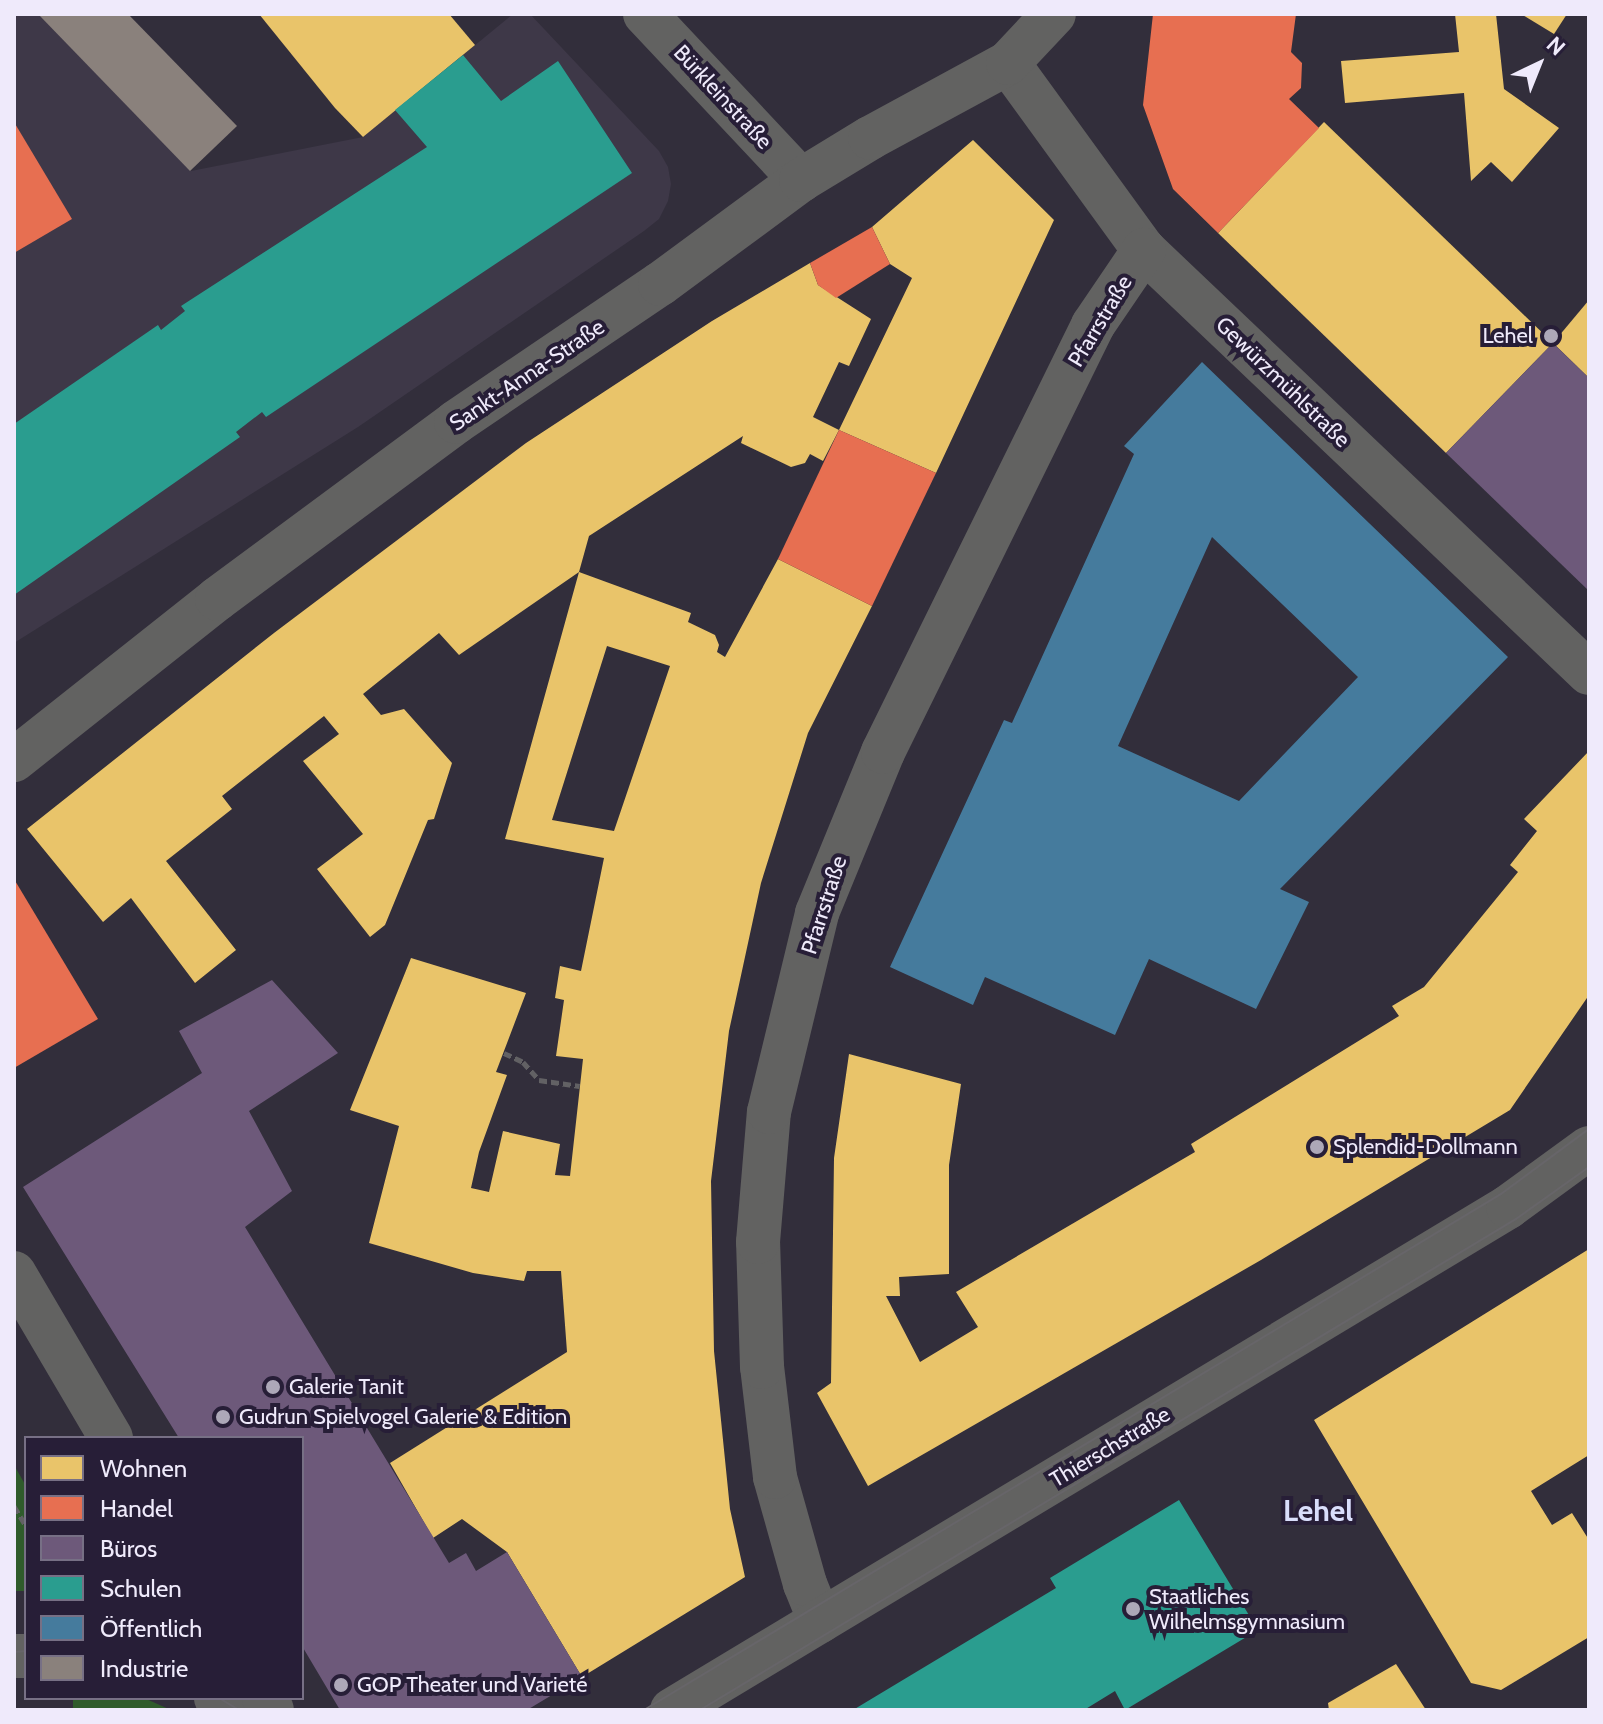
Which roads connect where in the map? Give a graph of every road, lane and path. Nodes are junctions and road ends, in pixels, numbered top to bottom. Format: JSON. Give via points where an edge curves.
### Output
{"nodes":[{"id":1,"x":645,"y":14,"type":"edge"},
{"id":2,"x":1054,"y":14,"type":"edge"},
{"id":3,"x":1008,"y":63,"type":"junction"},
{"id":4,"x":801,"y":180,"type":"junction"},
{"id":5,"x":1144,"y":250,"type":"junction"},
{"id":6,"x":1589,"y":673,"type":"edge"},
{"id":7,"x":14,"y":760,"type":"edge"},
{"id":8,"x":504,"y":1053,"type":"dead end"},
{"id":9,"x":580,"y":1086,"type":"dead end"},
{"id":10,"x":1589,"y":1148,"type":"edge"},
{"id":11,"x":1546,"y":1181,"type":"junction"},
{"id":12,"x":1589,"y":1186,"type":"edge"},
{"id":13,"x":14,"y":1273,"type":"edge"},
{"id":14,"x":110,"y":1436,"type":"edge"},
{"id":15,"x":820,"y":1621,"type":"junction"},
{"id":16,"x":220,"y":1700,"type":"edge"},
{"id":17,"x":237,"y":1710,"type":"edge"},
{"id":18,"x":672,"y":1710,"type":"edge"}],
"edges":[{"from":1,"to":4,"type":"street","name":"Bürkleinstraße"},
{"from":2,"to":3,"type":"street","name":"Sankt-Anna-Straße"},
{"from":3,"to":4,"type":"street","name":"Sankt-Anna-Straße"},
{"from":3,"to":5,"type":"street","name":"Gewürzmühlstraße"},
{"from":4,"to":7,"type":"street","name":"Sankt-Anna-Straße","via":[[444,431],[217,599]]},
{"from":5,"to":6,"type":"street","name":"Gewürzmühlstraße"},
{"from":5,"to":15,"type":"street","name":"Pfarrstraße","via":[[1093,325],[883,752],[817,913],[773,1097],[758,1242],[762,1367],[775,1477]]},
{"from":8,"to":9,"type":"path","via":[[523,1062],[539,1080]]},
{"from":10,"to":11,"type":"street","name":"Thierschstraße"},
{"from":11,"to":12,"type":"street"},
{"from":11,"to":15,"type":"street","name":"Thierschstraße"},
{"from":13,"to":14,"type":"street"},
{"from":15,"to":18,"type":"street","name":"Thierschstraße"},
{"from":16,"to":17,"type":"street"}]}
